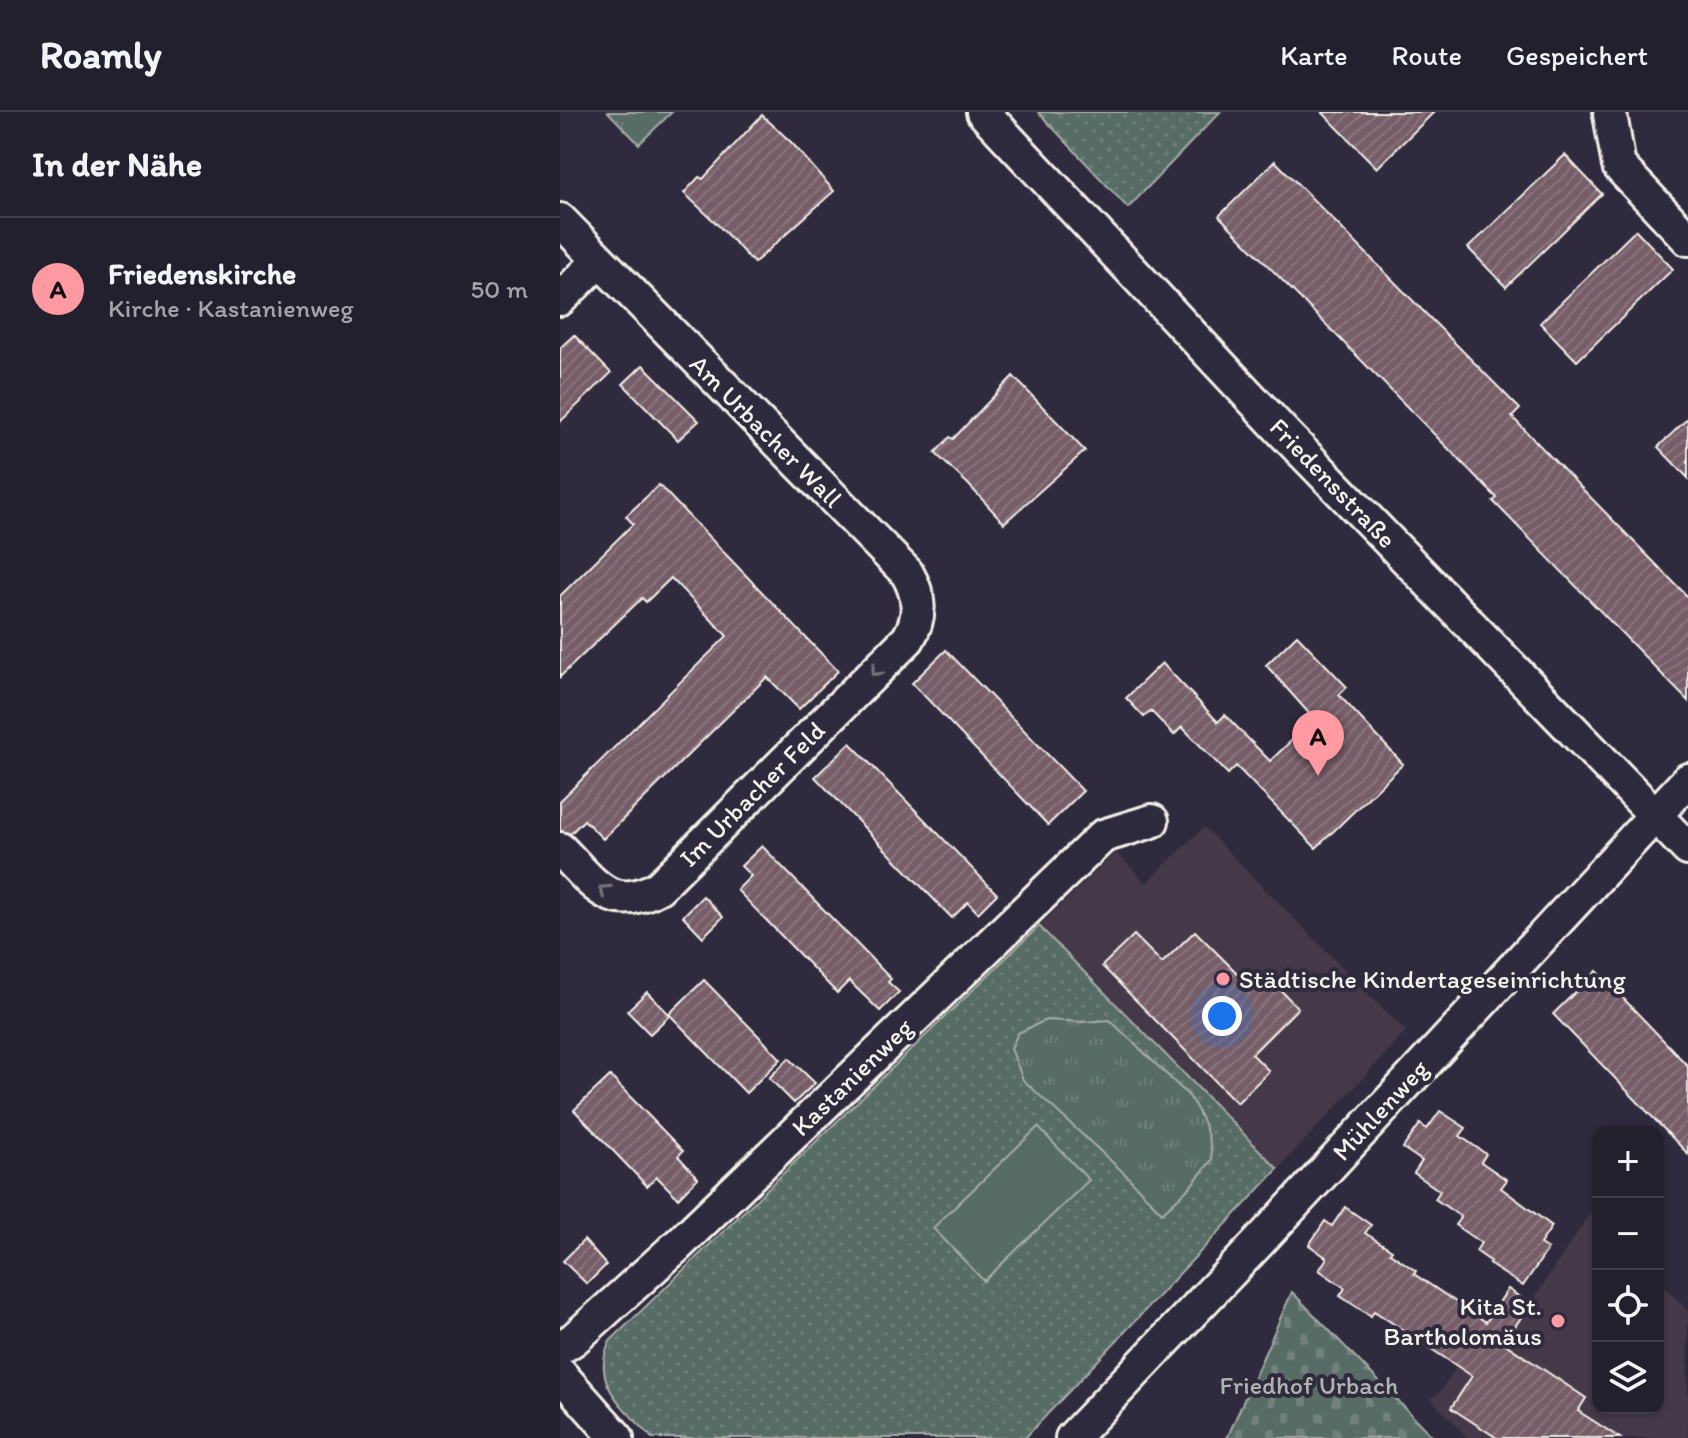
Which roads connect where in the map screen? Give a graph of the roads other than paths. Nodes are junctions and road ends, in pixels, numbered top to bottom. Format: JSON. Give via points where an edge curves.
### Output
{"nodes":[{"id":1,"x":983,"y":112,"type":"edge"},
{"id":2,"x":1610,"y":114,"type":"dead end"},
{"id":3,"x":560,"y":220,"type":"edge"},
{"id":4,"x":1688,"y":239,"type":"edge"},
{"id":5,"x":599,"y":261,"type":"junction"},
{"id":6,"x":560,"y":299,"type":"edge"},
{"id":7,"x":919,"y":609,"type":"joint"},
{"id":8,"x":1688,"y":780,"type":"edge"},
{"id":9,"x":1655,"y":815,"type":"junction"},
{"id":10,"x":1152,"y":821,"type":"dead end"},
{"id":11,"x":560,"y":849,"type":"edge"},
{"id":12,"x":1688,"y":849,"type":"edge"},
{"id":13,"x":560,"y":1348,"type":"edge"},
{"id":14,"x":560,"y":1374,"type":"edge"},
{"id":15,"x":617,"y":1438,"type":"edge"},
{"id":16,"x":1072,"y":1438,"type":"edge"}],
"edges":[{"from":1,"to":9,"type":"street","name":"Friedensstraße","via":[[1284,433]]},
{"from":2,"to":4,"type":"street","via":[[1619,166]]},
{"from":3,"to":5,"type":"street","name":"Am Urbacher Wall"},
{"from":5,"to":6,"type":"street"},
{"from":5,"to":7,"type":"street","name":"Am Urbacher Wall","via":[[907,573]]},
{"from":7,"to":11,"type":"street","name":"Im Urbacher Feld","one_way":true,"via":[[908,639],[659,887],[642,897],[614,898]]},
{"from":8,"to":9,"type":"street","name":"Mühlenweg"},
{"from":9,"to":12,"type":"street","name":"Friedensstraße"},
{"from":9,"to":16,"type":"street","name":"Mühlenweg"},
{"from":10,"to":13,"type":"street","name":"Kastanienweg","via":[[1103,836],[677,1246]]},
{"from":14,"to":15,"type":"street"}]}
